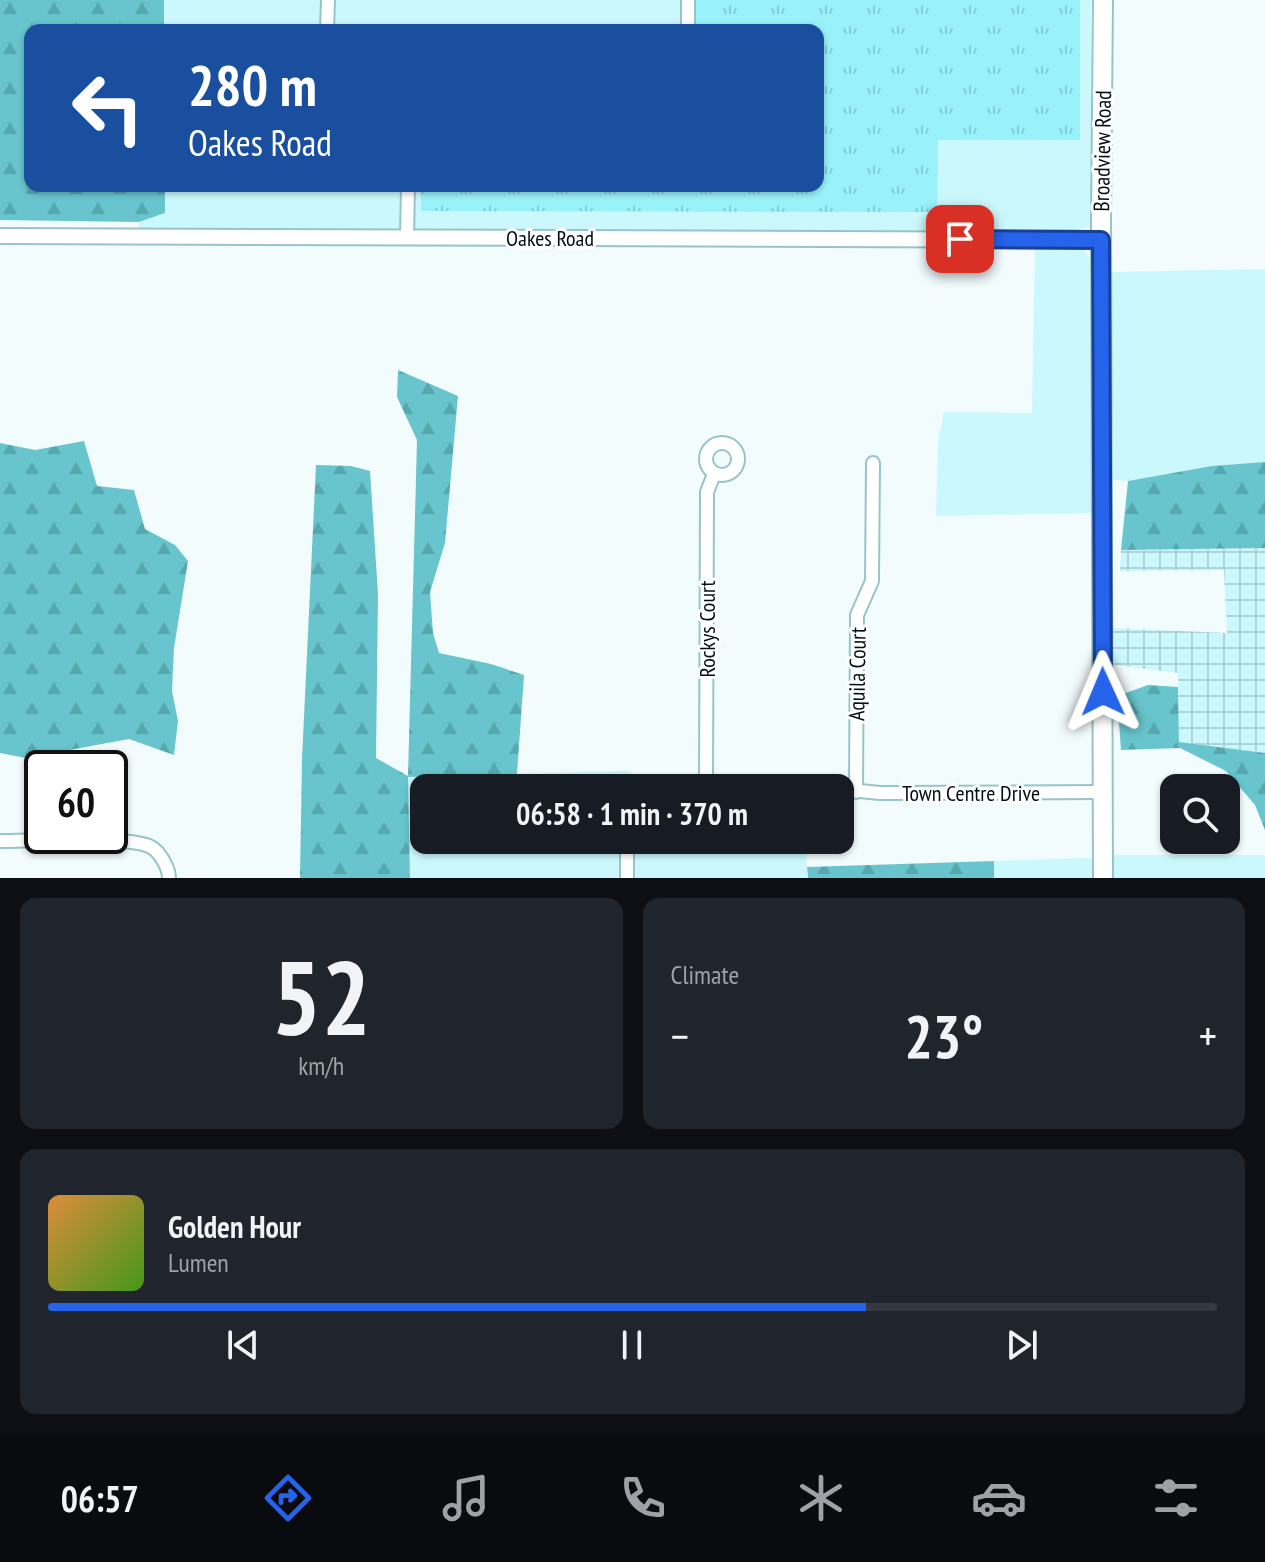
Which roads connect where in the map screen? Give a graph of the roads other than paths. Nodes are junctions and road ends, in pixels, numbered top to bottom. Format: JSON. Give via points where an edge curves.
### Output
{"nodes":[{"id":1,"x":328,"y":0,"type":"edge"},
{"id":2,"x":688,"y":0,"type":"edge"},
{"id":3,"x":1103,"y":0,"type":"edge"},
{"id":4,"x":327,"y":24,"type":"edge"},
{"id":5,"x":688,"y":24,"type":"edge"},
{"id":6,"x":408,"y":192,"type":"edge"},
{"id":7,"x":0,"y":236,"type":"edge"},
{"id":8,"x":407,"y":238,"type":"junction"},
{"id":9,"x":1101,"y":240,"type":"junction"},
{"id":10,"x":873,"y":463,"type":"dead end"},
{"id":11,"x":714,"y":474,"type":"dead end"},
{"id":12,"x":706,"y":774,"type":"edge"},
{"id":13,"x":856,"y":792,"type":"joint"},
{"id":14,"x":1103,"y":792,"type":"junction"},
{"id":15,"x":0,"y":841,"type":"edge"},
{"id":16,"x":627,"y":854,"type":"edge"},
{"id":17,"x":169,"y":878,"type":"edge"},
{"id":18,"x":627,"y":878,"type":"edge"},
{"id":19,"x":1103,"y":878,"type":"edge"}],
"edges":[{"from":1,"to":4,"type":"street"},
{"from":2,"to":5,"type":"street"},
{"from":3,"to":9,"type":"main road","name":"Broadview Road"},
{"from":6,"to":8,"type":"street"},
{"from":7,"to":8,"type":"street","name":"Oakes Road"},
{"from":8,"to":9,"type":"street","name":"Oakes Road"},
{"from":9,"to":14,"type":"main road","name":"Broadview Road"},
{"from":10,"to":13,"type":"street","name":"Aquila Court","via":[[872,581],[857,615]]},
{"from":11,"to":12,"type":"street","name":"Rockys Court","via":[[707,492]]},
{"from":13,"to":14,"type":"street","name":"Town Centre Drive"},
{"from":14,"to":19,"type":"main road","name":"Broadview Road"},
{"from":15,"to":17,"type":"street","via":[[132,841],[153,847]]},
{"from":16,"to":18,"type":"street"}]}
